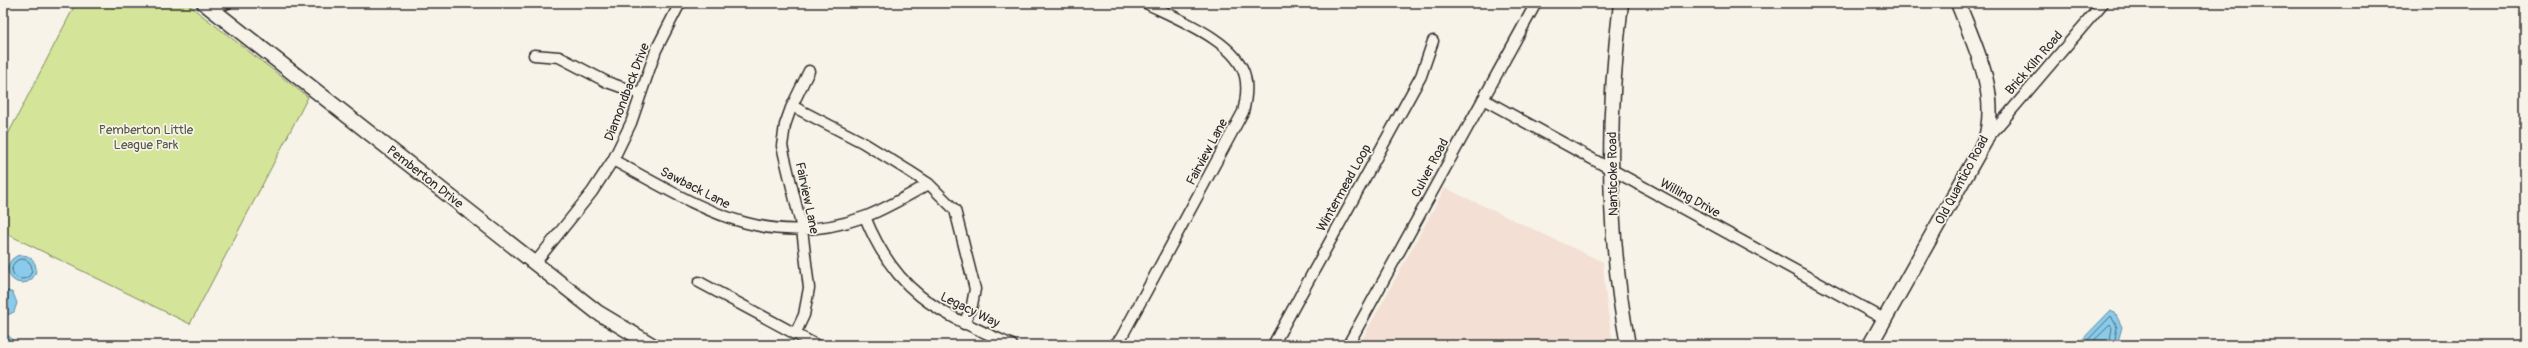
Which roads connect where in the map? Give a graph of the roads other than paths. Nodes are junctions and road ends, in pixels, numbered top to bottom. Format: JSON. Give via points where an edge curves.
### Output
{"nodes":[{"id":1,"x":228,"y":3,"type":"edge"},
{"id":2,"x":680,"y":3,"type":"edge"},
{"id":3,"x":1146,"y":3,"type":"edge"},
{"id":4,"x":1536,"y":3,"type":"edge"},
{"id":5,"x":1621,"y":3,"type":"edge"},
{"id":6,"x":1958,"y":3,"type":"edge"},
{"id":7,"x":2103,"y":3,"type":"edge"},
{"id":8,"x":212,"y":6,"type":"edge"},
{"id":9,"x":1433,"y":41,"type":"dead end"},
{"id":10,"x":534,"y":55,"type":"dead end"},
{"id":11,"x":809,"y":71,"type":"dead end"},
{"id":12,"x":641,"y":94,"type":"junction"},
{"id":13,"x":1483,"y":99,"type":"junction"},
{"id":14,"x":792,"y":106,"type":"junction"},
{"id":15,"x":1984,"y":141,"type":"junction"},
{"id":16,"x":613,"y":160,"type":"junction"},
{"id":17,"x":1613,"y":170,"type":"junction"},
{"id":18,"x":929,"y":184,"type":"junction"},
{"id":19,"x":865,"y":217,"type":"junction"},
{"id":20,"x":802,"y":229,"type":"junction"},
{"id":21,"x":535,"y":263,"type":"junction"},
{"id":22,"x":699,"y":282,"type":"dead end"},
{"id":23,"x":1884,"y":320,"type":"junction"},
{"id":24,"x":964,"y":324,"type":"junction"},
{"id":25,"x":795,"y":334,"type":"junction"},
{"id":26,"x":652,"y":345,"type":"edge"},
{"id":27,"x":816,"y":345,"type":"edge"},
{"id":28,"x":1012,"y":345,"type":"edge"},
{"id":29,"x":1114,"y":345,"type":"edge"},
{"id":30,"x":1274,"y":345,"type":"edge"},
{"id":31,"x":1348,"y":345,"type":"edge"},
{"id":32,"x":1628,"y":345,"type":"edge"},
{"id":33,"x":1870,"y":345,"type":"edge"}],
"edges":[{"from":1,"to":8,"type":"street"},
{"from":2,"to":12,"type":"street","name":"Diamondback Drive","via":[[661,39]]},
{"from":3,"to":29,"type":"street","name":"Fairview Lane","via":[[1204,33],[1231,51],[1245,75],[1247,94],[1243,112],[1159,271],[1121,338]]},
{"from":4,"to":13,"type":"street","name":"Culver Road"},
{"from":5,"to":17,"type":"street","name":"Nanticoke Road","via":[[1613,88]]},
{"from":6,"to":15,"type":"street","name":"Old Quantico Road","via":[[1988,89],[1991,111]]},
{"from":7,"to":15,"type":"street","name":"Brick Kiln Road"},
{"from":8,"to":21,"type":"street","name":"Pemberton Drive"},
{"from":9,"to":30,"type":"street","name":"Wintermead Loop","via":[[1421,76]]},
{"from":10,"to":12,"type":"street","via":[[559,57],[611,84]]},
{"from":11,"to":14,"type":"street","name":"Fairview Lane"},
{"from":12,"to":16,"type":"street","name":"Diamondback Drive","via":[[631,123]]},
{"from":13,"to":17,"type":"street","name":"Willing Drive"},
{"from":13,"to":31,"type":"street","name":"Culver Road"},
{"from":14,"to":18,"type":"street","via":[[862,142]]},
{"from":14,"to":20,"type":"street","name":"Fairview Lane","via":[[785,125],[782,146]]},
{"from":15,"to":23,"type":"street","name":"Old Quantico Road"},
{"from":16,"to":20,"type":"street","name":"Sawback Lane","via":[[732,221],[776,229]]},
{"from":16,"to":21,"type":"street","name":"Diamondback Drive","via":[[592,192]]},
{"from":17,"to":23,"type":"street","name":"Willing Drive"},
{"from":17,"to":32,"type":"street","name":"Nanticoke Road","via":[[1614,237]]},
{"from":18,"to":19,"type":"street","name":"Sawback Lane"},
{"from":18,"to":24,"type":"street","via":[[954,210],[963,238],[975,289]]},
{"from":19,"to":20,"type":"street","name":"Sawback Lane","via":[[831,226]]},
{"from":19,"to":24,"type":"street","name":"Legacy Way","via":[[886,260],[904,283],[936,310]]},
{"from":20,"to":25,"type":"street","name":"Fairview Lane","via":[[809,288],[804,315]]},
{"from":21,"to":26,"type":"street","name":"Pemberton Drive","via":[[597,312]]},
{"from":22,"to":25,"type":"street"},
{"from":23,"to":33,"type":"street","name":"Old Quantico Road"},
{"from":24,"to":28,"type":"street","name":"Legacy Way"},
{"from":25,"to":27,"type":"street"}]}
